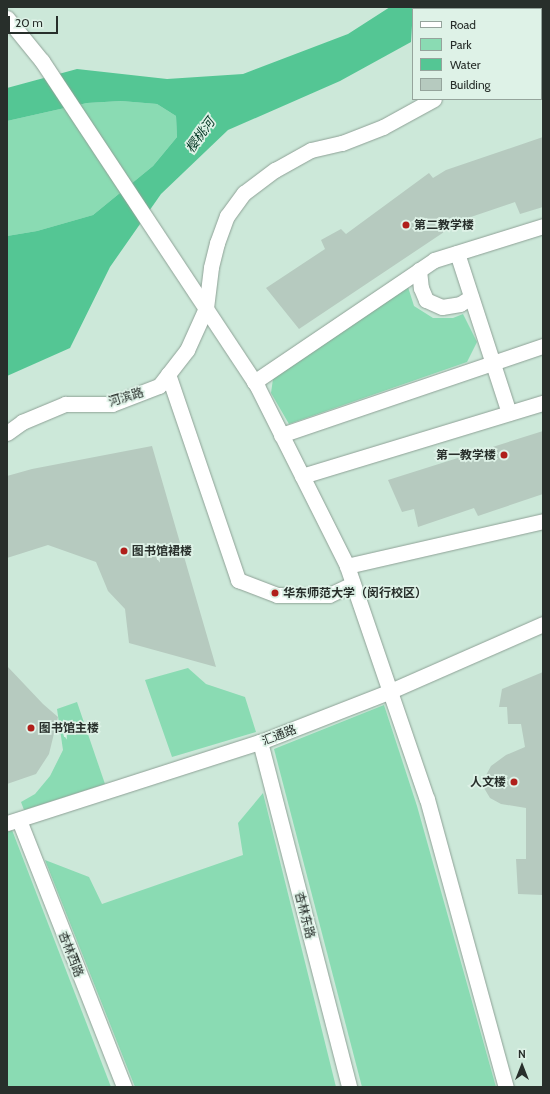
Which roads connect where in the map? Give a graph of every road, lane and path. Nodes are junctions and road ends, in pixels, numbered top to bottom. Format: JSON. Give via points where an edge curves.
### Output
{"nodes":[{"id":1,"x":7,"y":18,"type":"edge"},
{"id":2,"x":432,"y":100,"type":"edge"},
{"id":3,"x":543,"y":226,"type":"edge"},
{"id":4,"x":457,"y":252,"type":"junction"},
{"id":5,"x":420,"y":270,"type":"junction"},
{"id":6,"x":471,"y":297,"type":"junction"},
{"id":7,"x":206,"y":308,"type":"junction"},
{"id":8,"x":543,"y":346,"type":"edge"},
{"id":9,"x":492,"y":364,"type":"junction"},
{"id":10,"x":168,"y":374,"type":"junction"},
{"id":11,"x":254,"y":382,"type":"junction"},
{"id":12,"x":543,"y":402,"type":"edge"},
{"id":13,"x":509,"y":413,"type":"junction"},
{"id":14,"x":7,"y":433,"type":"edge"},
{"id":15,"x":281,"y":435,"type":"junction"},
{"id":16,"x":302,"y":476,"type":"junction"},
{"id":17,"x":543,"y":521,"type":"edge"},
{"id":18,"x":347,"y":566,"type":"junction"},
{"id":19,"x":353,"y":584,"type":"junction"},
{"id":20,"x":543,"y":624,"type":"edge"},
{"id":21,"x":388,"y":692,"type":"junction"},
{"id":22,"x":260,"y":742,"type":"junction"},
{"id":23,"x":13,"y":822,"type":"edge"},
{"id":24,"x":124,"y":1087,"type":"edge"},
{"id":25,"x":349,"y":1087,"type":"edge"},
{"id":26,"x":506,"y":1087,"type":"edge"}],
"edges":[{"from":1,"to":7,"type":"street","via":[[42,60]]},
{"from":2,"to":7,"type":"street","name":"河滨路","via":[[383,127],[342,143],[311,150],[275,170],[244,193],[227,216],[217,243]]},
{"from":3,"to":4,"type":"street"},
{"from":4,"to":5,"type":"street","via":[[434,260]]},
{"from":4,"to":6,"type":"street"},
{"from":5,"to":6,"type":"street","via":[[421,288],[426,300],[442,307],[460,304]]},
{"from":5,"to":11,"type":"street"},
{"from":6,"to":9,"type":"street"},
{"from":7,"to":10,"type":"street","name":"河滨路","via":[[187,350]]},
{"from":7,"to":11,"type":"street"},
{"from":8,"to":9,"type":"street"},
{"from":9,"to":13,"type":"street"},
{"from":9,"to":15,"type":"street"},
{"from":10,"to":14,"type":"street","name":"河滨路","via":[[159,386],[112,404],[65,404],[22,422]]},
{"from":10,"to":19,"type":"street","via":[[238,580],[276,595],[329,595]]},
{"from":11,"to":15,"type":"street"},
{"from":12,"to":13,"type":"street"},
{"from":13,"to":16,"type":"street"},
{"from":15,"to":16,"type":"street"},
{"from":16,"to":18,"type":"street"},
{"from":17,"to":18,"type":"street"},
{"from":18,"to":19,"type":"street"},
{"from":19,"to":21,"type":"street"},
{"from":20,"to":21,"type":"street","name":"汇通路"},
{"from":21,"to":22,"type":"street","name":"汇通路"},
{"from":21,"to":26,"type":"street","via":[[427,800]]},
{"from":22,"to":23,"type":"street","name":"汇通路"},
{"from":22,"to":25,"type":"street","name":"杏林东路"},
{"from":23,"to":24,"type":"street","name":"杏林西路"}]}
